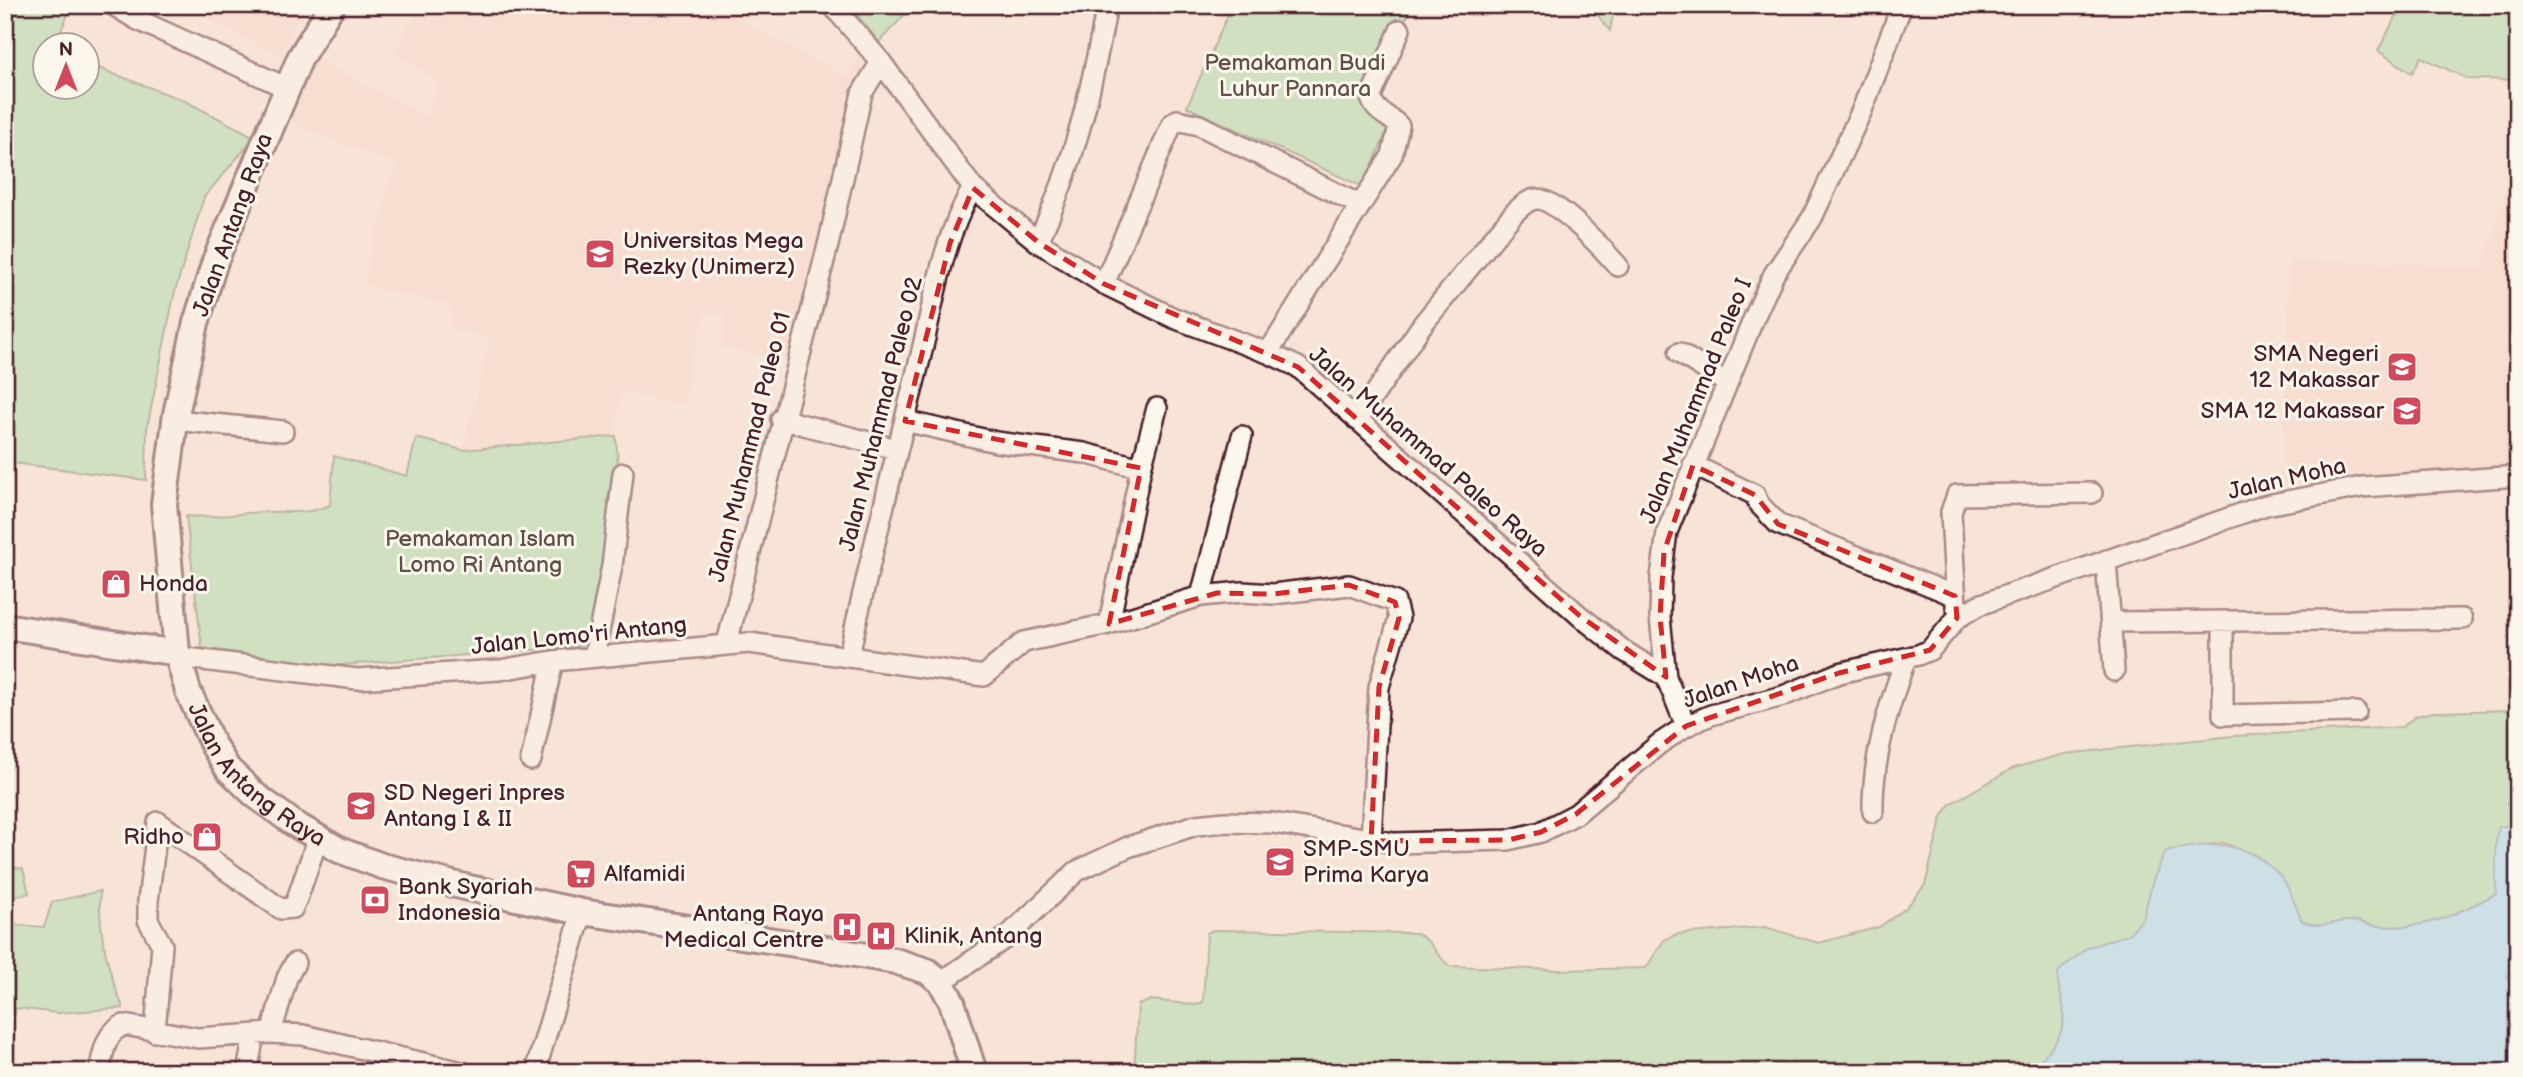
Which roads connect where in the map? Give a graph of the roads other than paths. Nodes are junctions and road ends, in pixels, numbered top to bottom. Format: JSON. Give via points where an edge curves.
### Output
{"nodes":[{"id":1,"x":113,"y":5,"type":"edge"},
{"id":2,"x":332,"y":5,"type":"edge"},
{"id":3,"x":832,"y":5,"type":"edge"},
{"id":4,"x":1107,"y":5,"type":"edge"},
{"id":5,"x":1902,"y":5,"type":"edge"},
{"id":6,"x":1401,"y":30,"type":"dead end"},
{"id":7,"x":881,"y":62,"type":"junction"},
{"id":8,"x":287,"y":88,"type":"junction"},
{"id":9,"x":973,"y":188,"type":"junction"},
{"id":10,"x":1360,"y":205,"type":"junction"},
{"id":11,"x":1038,"y":242,"type":"junction"},
{"id":12,"x":1618,"y":266,"type":"dead end"},
{"id":13,"x":1104,"y":284,"type":"junction"},
{"id":14,"x":1268,"y":353,"type":"junction"},
{"id":15,"x":1679,"y":354,"type":"dead end"},
{"id":16,"x":1727,"y":383,"type":"junction"},
{"id":17,"x":1157,"y":408,"type":"dead end"},
{"id":18,"x":176,"y":419,"type":"junction"},
{"id":19,"x":781,"y":419,"type":"junction"},
{"id":20,"x":1357,"y":420,"type":"junction"},
{"id":21,"x":905,"y":421,"type":"junction"},
{"id":22,"x":283,"y":432,"type":"dead end"},
{"id":23,"x":1242,"y":436,"type":"dead end"},
{"id":24,"x":896,"y":449,"type":"junction"},
{"id":25,"x":1693,"y":465,"type":"junction"},
{"id":26,"x":1141,"y":468,"type":"junction"},
{"id":27,"x":623,"y":473,"type":"dead end"},
{"id":28,"x":2516,"y":477,"type":"edge"},
{"id":29,"x":2092,"y":493,"type":"dead end"},
{"id":30,"x":2106,"y":561,"type":"junction"},
{"id":31,"x":1201,"y":596,"type":"junction"},
{"id":32,"x":1955,"y":596,"type":"junction"},
{"id":33,"x":1958,"y":618,"type":"junction"},
{"id":34,"x":2462,"y":619,"type":"dead end"},
{"id":35,"x":2223,"y":621,"type":"junction"},
{"id":36,"x":2112,"y":622,"type":"junction"},
{"id":37,"x":1109,"y":624,"type":"junction"},
{"id":38,"x":5,"y":626,"type":"edge"},
{"id":39,"x":727,"y":643,"type":"junction"},
{"id":40,"x":178,"y":655,"type":"junction"},
{"id":41,"x":849,"y":655,"type":"junction"},
{"id":42,"x":594,"y":657,"type":"junction"},
{"id":43,"x":1906,"y":658,"type":"junction"},
{"id":44,"x":553,"y":661,"type":"junction"},
{"id":45,"x":2114,"y":671,"type":"dead end"},
{"id":46,"x":1666,"y":677,"type":"junction"},
{"id":47,"x":2356,"y":712,"type":"dead end"},
{"id":48,"x":1686,"y":726,"type":"junction"},
{"id":49,"x":531,"y":760,"type":"dead end"},
{"id":50,"x":1873,"y":812,"type":"dead end"},
{"id":51,"x":318,"y":838,"type":"junction"},
{"id":52,"x":1371,"y":841,"type":"junction"},
{"id":53,"x":582,"y":912,"type":"junction"},
{"id":54,"x":295,"y":964,"type":"dead end"},
{"id":55,"x":941,"y":982,"type":"junction"},
{"id":56,"x":155,"y":1032,"type":"junction"},
{"id":57,"x":263,"y":1034,"type":"junction"},
{"id":58,"x":99,"y":1072,"type":"edge"},
{"id":59,"x":247,"y":1072,"type":"edge"},
{"id":60,"x":462,"y":1072,"type":"edge"},
{"id":61,"x":536,"y":1072,"type":"edge"},
{"id":62,"x":974,"y":1072,"type":"edge"}],
"edges":[{"from":1,"to":8,"type":"street"},
{"from":2,"to":8,"type":"main road","name":"Jalan Antang Raya"},
{"from":3,"to":7,"type":"street","name":"Jalan Muhammad Paleo Raya"},
{"from":4,"to":11,"type":"street","via":[[1080,134]]},
{"from":5,"to":16,"type":"street","name":"Jalan Muhammad Paleo I","via":[[1862,110],[1812,218],[1774,274]]},
{"from":6,"to":10,"type":"street","via":[[1371,96],[1399,131],[1392,155]]},
{"from":7,"to":9,"type":"street","name":"Jalan Muhammad Paleo Raya"},
{"from":7,"to":19,"type":"street","name":"Jalan Muhammad Paleo 01","via":[[862,93]]},
{"from":8,"to":18,"type":"main road","name":"Jalan Antang Raya","via":[[215,261],[196,323]]},
{"from":9,"to":11,"type":"street","name":"Jalan Muhammad Paleo Raya"},
{"from":9,"to":21,"type":"street","name":"Jalan Muhammad Paleo 02","via":[[945,261]]},
{"from":10,"to":13,"type":"street","via":[[1199,125],[1177,120]]},
{"from":10,"to":14,"type":"street"},
{"from":11,"to":13,"type":"street","name":"Jalan Muhammad Paleo Raya"},
{"from":12,"to":20,"type":"street","via":[[1552,203],[1539,198],[1529,201],[1514,213],[1422,326]]},
{"from":13,"to":14,"type":"street","name":"Jalan Muhammad Paleo Raya","via":[[1174,318]]},
{"from":14,"to":20,"type":"street","name":"Jalan Muhammad Paleo Raya","via":[[1298,368]]},
{"from":15,"to":16,"type":"street"},
{"from":16,"to":25,"type":"street","name":"Jalan Muhammad Paleo I"},
{"from":17,"to":26,"type":"street"},
{"from":18,"to":22,"type":"street"},
{"from":18,"to":40,"type":"main road","name":"Jalan Antang Raya","via":[[164,504]]},
{"from":19,"to":24,"type":"street"},
{"from":19,"to":39,"type":"street","name":"Jalan Muhammad Paleo 01"},
{"from":20,"to":46,"type":"street","name":"Jalan Muhammad Paleo Raya","via":[[1580,616],[1623,651]]},
{"from":21,"to":24,"type":"street","name":"Jalan Muhammad Paleo 02"},
{"from":21,"to":26,"type":"street","via":[[996,442],[1084,453]]},
{"from":23,"to":31,"type":"street"},
{"from":24,"to":41,"type":"street","name":"Jalan Muhammad Paleo 02"},
{"from":25,"to":32,"type":"street","via":[[1755,495],[1778,524]]},
{"from":25,"to":46,"type":"street","name":"Jalan Muhammad Paleo I","via":[[1664,552],[1660,617]]},
{"from":26,"to":37,"type":"street"},
{"from":27,"to":42,"type":"street","via":[[612,566]]},
{"from":28,"to":30,"type":"street","name":"Jalan Moha","via":[[2413,482],[2318,494],[2266,505]]},
{"from":29,"to":32,"type":"street","via":[[1958,495],[1951,512]]},
{"from":30,"to":33,"type":"street","name":"Jalan Moha","via":[[1979,605]]},
{"from":30,"to":36,"type":"street"},
{"from":31,"to":37,"type":"street"},
{"from":31,"to":52,"type":"street","via":[[1349,585],[1395,602],[1399,618],[1379,687]]},
{"from":32,"to":33,"type":"street"},
{"from":33,"to":43,"type":"street","name":"Jalan Moha","via":[[1930,650]]},
{"from":34,"to":35,"type":"street"},
{"from":35,"to":36,"type":"street"},
{"from":35,"to":47,"type":"street","via":[[2223,715]]},
{"from":36,"to":45,"type":"street"},
{"from":37,"to":41,"type":"street","name":"Jalan Lomo'ri Antang","via":[[1024,642],[984,676]]},
{"from":38,"to":40,"type":"main road"},
{"from":39,"to":41,"type":"street","name":"Jalan Lomo'ri Antang"},
{"from":39,"to":42,"type":"street","name":"Jalan Lomo'ri Antang"},
{"from":40,"to":44,"type":"street","name":"Jalan Lomo'ri Antang","via":[[357,679],[500,670]]},
{"from":40,"to":51,"type":"main road","name":"Jalan Antang Raya","via":[[192,700],[228,769],[255,795]]},
{"from":42,"to":44,"type":"street","name":"Jalan Lomo'ri Antang"},
{"from":43,"to":48,"type":"street","name":"Jalan Moha","via":[[1839,673],[1773,700]]},
{"from":43,"to":50,"type":"street","via":[[1872,777]]},
{"from":44,"to":49,"type":"street"},
{"from":46,"to":48,"type":"street"},
{"from":48,"to":52,"type":"street","name":"Jalan Moha","via":[[1576,814],[1541,832],[1433,844]]},
{"from":51,"to":53,"type":"main road","name":"Jalan Antang Raya","via":[[382,866]]},
{"from":51,"to":56,"type":"street","via":[[297,899],[287,910],[160,822],[156,825],[148,879],[148,920],[162,945]]},
{"from":52,"to":55,"type":"street","name":"Jalan Moha","via":[[1273,822],[1196,825],[1166,834],[1077,871],[1007,937]]},
{"from":53,"to":55,"type":"main road","name":"Jalan Antang Raya","via":[[895,961],[927,971]]},
{"from":53,"to":61,"type":"street"},
{"from":54,"to":57,"type":"street"},
{"from":55,"to":62,"type":"main road"},
{"from":56,"to":57,"type":"street","via":[[198,1038]]},
{"from":56,"to":58,"type":"street","via":[[124,1025],[116,1028],[106,1042]]},
{"from":57,"to":59,"type":"street"},
{"from":57,"to":60,"type":"street","via":[[324,1038]]}]}
